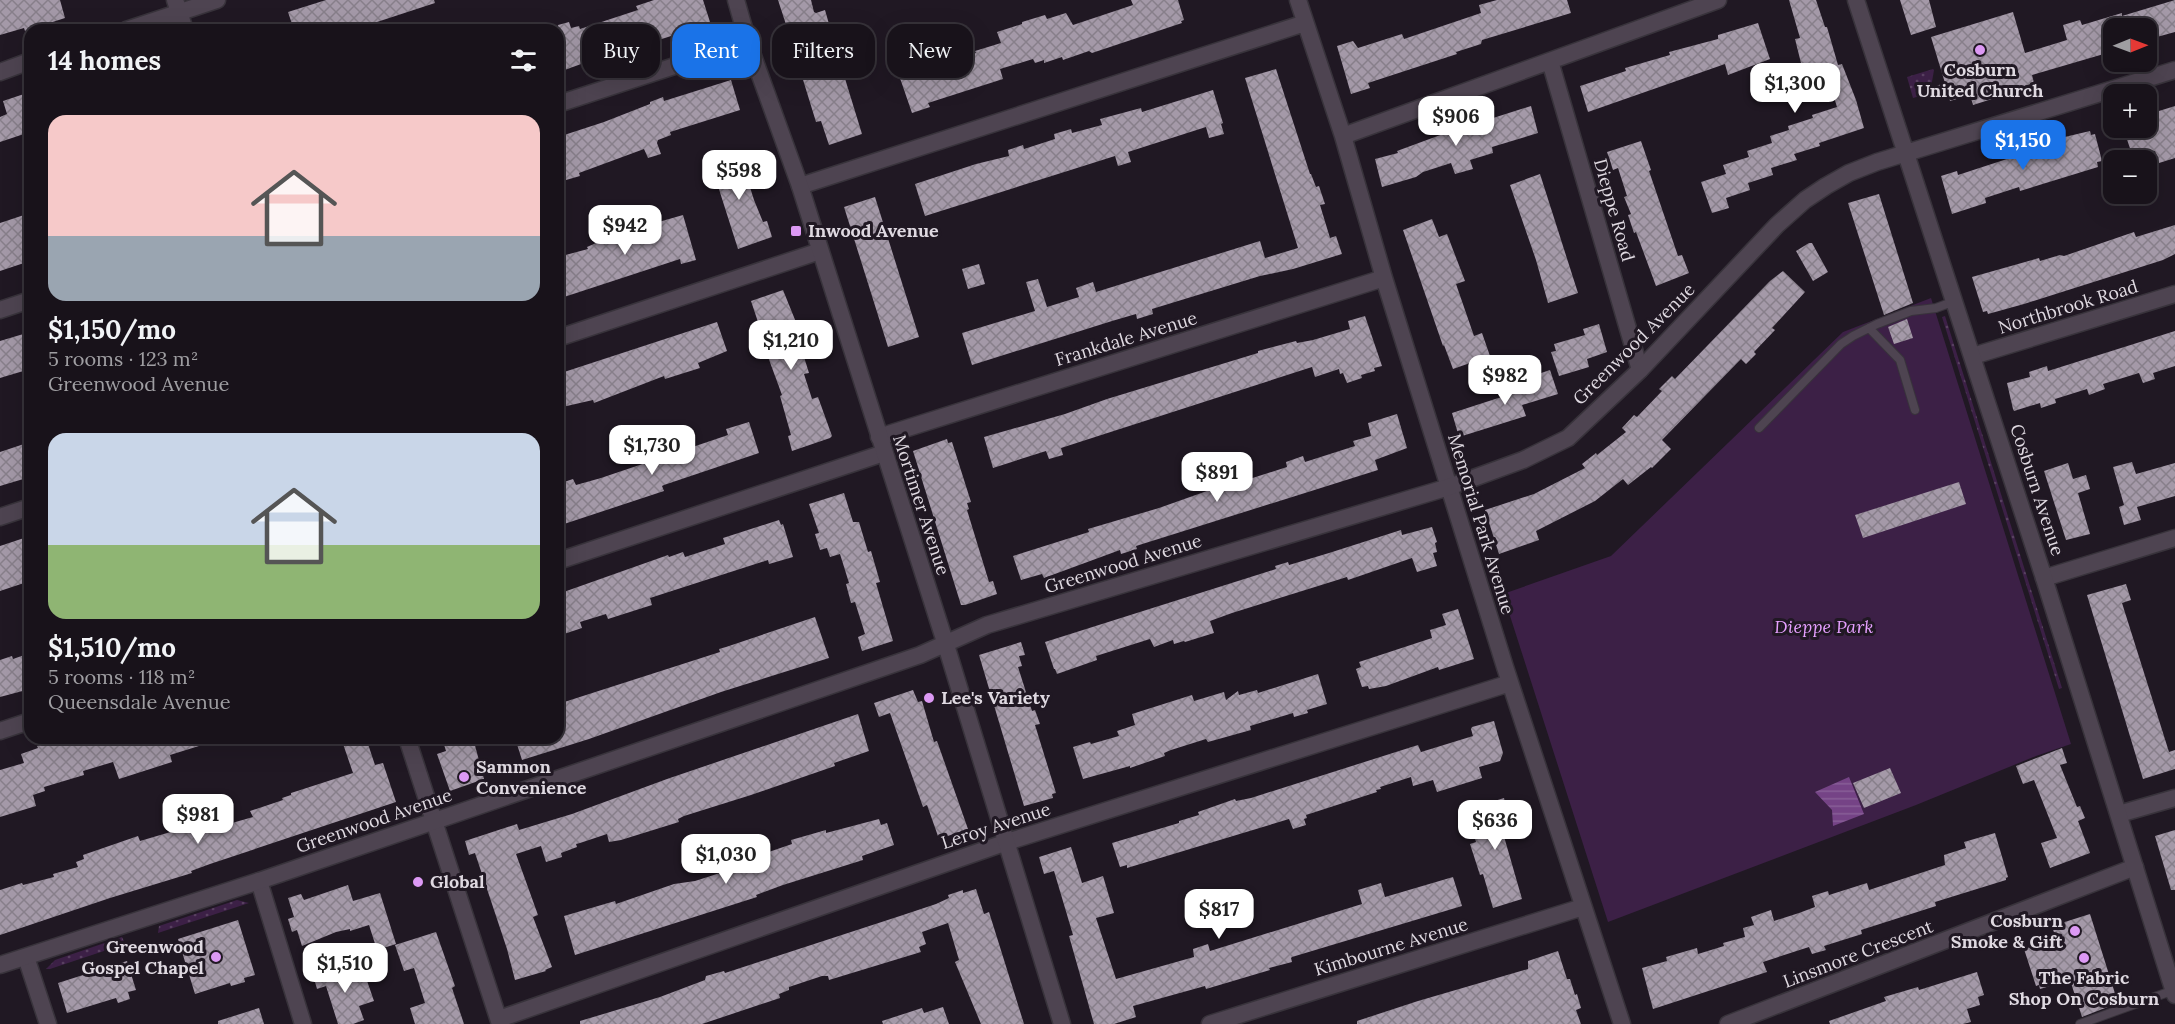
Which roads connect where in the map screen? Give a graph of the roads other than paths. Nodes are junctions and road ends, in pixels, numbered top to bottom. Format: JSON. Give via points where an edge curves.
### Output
{"nodes":[{"id":1,"x":217,"y":0,"type":"edge"},
{"id":2,"x":736,"y":0,"type":"edge"},
{"id":3,"x":1298,"y":0,"type":"edge"},
{"id":4,"x":1718,"y":0,"type":"edge"},
{"id":5,"x":1856,"y":0,"type":"edge"},
{"id":6,"x":177,"y":6,"type":"edge"},
{"id":7,"x":1305,"y":23,"type":"junction"},
{"id":8,"x":139,"y":24,"type":"edge"},
{"id":9,"x":182,"y":24,"type":"edge"},
{"id":10,"x":743,"y":24,"type":"edge"},
{"id":11,"x":1550,"y":62,"type":"junction"},
{"id":12,"x":24,"y":63,"type":"edge"},
{"id":13,"x":672,"y":67,"type":"edge"},
{"id":14,"x":2175,"y":70,"type":"edge"},
{"id":15,"x":0,"y":72,"type":"edge"},
{"id":16,"x":760,"y":75,"type":"edge"},
{"id":17,"x":564,"y":102,"type":"edge"},
{"id":18,"x":1343,"y":136,"type":"junction"},
{"id":19,"x":1906,"y":153,"type":"junction"},
{"id":20,"x":800,"y":186,"type":"junction"},
{"id":21,"x":820,"y":250,"type":"junction"},
{"id":22,"x":1384,"y":278,"type":"junction"},
{"id":23,"x":2175,"y":294,"type":"edge"},
{"id":24,"x":1955,"y":301,"type":"junction"},
{"id":25,"x":24,"y":302,"type":"edge"},
{"id":26,"x":0,"y":310,"type":"edge"},
{"id":27,"x":1869,"y":328,"type":"junction"},
{"id":28,"x":564,"y":336,"type":"edge"},
{"id":29,"x":1973,"y":356,"type":"junction"},
{"id":30,"x":1640,"y":370,"type":"junction"},
{"id":31,"x":1915,"y":410,"type":"dead end"},
{"id":32,"x":1759,"y":428,"type":"dead end"},
{"id":33,"x":881,"y":445,"type":"junction"},
{"id":34,"x":1449,"y":487,"type":"junction"},
{"id":35,"x":24,"y":509,"type":"edge"},
{"id":36,"x":0,"y":517,"type":"edge"},
{"id":37,"x":2175,"y":538,"type":"edge"},
{"id":38,"x":564,"y":559,"type":"edge"},
{"id":39,"x":2044,"y":578,"type":"junction"},
{"id":40,"x":946,"y":645,"type":"junction"},
{"id":41,"x":1510,"y":683,"type":"junction"},
{"id":42,"x":24,"y":723,"type":"edge"},
{"id":43,"x":0,"y":731,"type":"edge"},
{"id":44,"x":409,"y":744,"type":"edge"},
{"id":45,"x":2175,"y":798,"type":"edge"},
{"id":46,"x":2119,"y":814,"type":"junction"},
{"id":47,"x":433,"y":821,"type":"junction"},
{"id":48,"x":1007,"y":842,"type":"junction"},
{"id":49,"x":2135,"y":867,"type":"junction"},
{"id":50,"x":259,"y":881,"type":"junction"},
{"id":51,"x":1583,"y":908,"type":"junction"},
{"id":52,"x":26,"y":957,"type":"junction"},
{"id":53,"x":0,"y":965,"type":"edge"},
{"id":54,"x":2174,"y":992,"type":"edge"},
{"id":55,"x":499,"y":1021,"type":"edge"},
{"id":56,"x":48,"y":1024,"type":"edge"},
{"id":57,"x":303,"y":1024,"type":"edge"},
{"id":58,"x":1062,"y":1024,"type":"edge"},
{"id":59,"x":1210,"y":1024,"type":"edge"},
{"id":60,"x":1622,"y":1024,"type":"edge"},
{"id":61,"x":1728,"y":1024,"type":"edge"},
{"id":62,"x":2080,"y":1024,"type":"edge"}],
"edges":[{"from":1,"to":6,"type":"street"},
{"from":2,"to":10,"type":"street","name":"Mortimer Avenue"},
{"from":3,"to":7,"type":"street","name":"Memorial Park Avenue"},
{"from":4,"to":11,"type":"street"},
{"from":5,"to":19,"type":"street","name":"Cosburn Avenue"},
{"from":6,"to":8,"type":"street"},
{"from":6,"to":9,"type":"street"},
{"from":7,"to":18,"type":"street","name":"Memorial Park Avenue"},
{"from":7,"to":20,"type":"street"},
{"from":11,"to":18,"type":"street"},
{"from":11,"to":30,"type":"street","name":"Dieppe Road"},
{"from":12,"to":15,"type":"street"},
{"from":13,"to":17,"type":"street"},
{"from":14,"to":19,"type":"street","name":"Greenwood Avenue"},
{"from":16,"to":20,"type":"street","name":"Mortimer Avenue"},
{"from":18,"to":22,"type":"street","name":"Memorial Park Avenue"},
{"from":19,"to":24,"type":"street","name":"Cosburn Avenue"},
{"from":19,"to":30,"type":"street","name":"Greenwood Avenue","via":[[1849,173],[1805,200],[1749,253]]},
{"from":20,"to":21,"type":"street","name":"Mortimer Avenue"},
{"from":21,"to":28,"type":"street"},
{"from":21,"to":33,"type":"street","name":"Mortimer Avenue"},
{"from":22,"to":33,"type":"street","name":"Frankdale Avenue"},
{"from":22,"to":34,"type":"street","name":"Memorial Park Avenue"},
{"from":23,"to":29,"type":"street","name":"Northbrook Road"},
{"from":24,"to":27,"type":"lane","via":[[1911,311]]},
{"from":24,"to":29,"type":"street","name":"Cosburn Avenue"},
{"from":25,"to":26,"type":"street"},
{"from":27,"to":31,"type":"lane","via":[[1900,360]]},
{"from":27,"to":32,"type":"lane","via":[[1841,344]]},
{"from":29,"to":39,"type":"street","name":"Cosburn Avenue"},
{"from":30,"to":34,"type":"street","name":"Greenwood Avenue","via":[[1568,438],[1523,460]]},
{"from":33,"to":38,"type":"street","name":"Frankdale Avenue"},
{"from":33,"to":40,"type":"street","name":"Mortimer Avenue"},
{"from":34,"to":40,"type":"street","name":"Greenwood Avenue","via":[[987,625]]},
{"from":34,"to":41,"type":"street","name":"Memorial Park Avenue"},
{"from":35,"to":36,"type":"street"},
{"from":37,"to":39,"type":"street"},
{"from":39,"to":46,"type":"street","name":"Cosburn Avenue"},
{"from":40,"to":47,"type":"street","name":"Greenwood Avenue"},
{"from":40,"to":48,"type":"street","name":"Mortimer Avenue"},
{"from":41,"to":48,"type":"street","name":"Leroy Avenue"},
{"from":41,"to":51,"type":"street","name":"Memorial Park Avenue"},
{"from":42,"to":43,"type":"street"},
{"from":44,"to":47,"type":"street"},
{"from":45,"to":46,"type":"street"},
{"from":46,"to":49,"type":"street","name":"Cosburn Avenue"},
{"from":47,"to":50,"type":"street","name":"Greenwood Avenue"},
{"from":47,"to":55,"type":"street"},
{"from":48,"to":55,"type":"street","name":"Leroy Avenue"},
{"from":48,"to":58,"type":"street","name":"Mortimer Avenue"},
{"from":49,"to":54,"type":"street","name":"Cosburn Avenue"},
{"from":49,"to":61,"type":"street","name":"Linsmore Crescent"},
{"from":50,"to":52,"type":"street","name":"Greenwood Avenue"},
{"from":50,"to":57,"type":"street"},
{"from":51,"to":59,"type":"street","name":"Kimbourne Avenue"},
{"from":51,"to":60,"type":"street","name":"Memorial Park Avenue"},
{"from":52,"to":53,"type":"street","name":"Greenwood Avenue"},
{"from":52,"to":56,"type":"street"},
{"from":54,"to":62,"type":"lane"}]}
